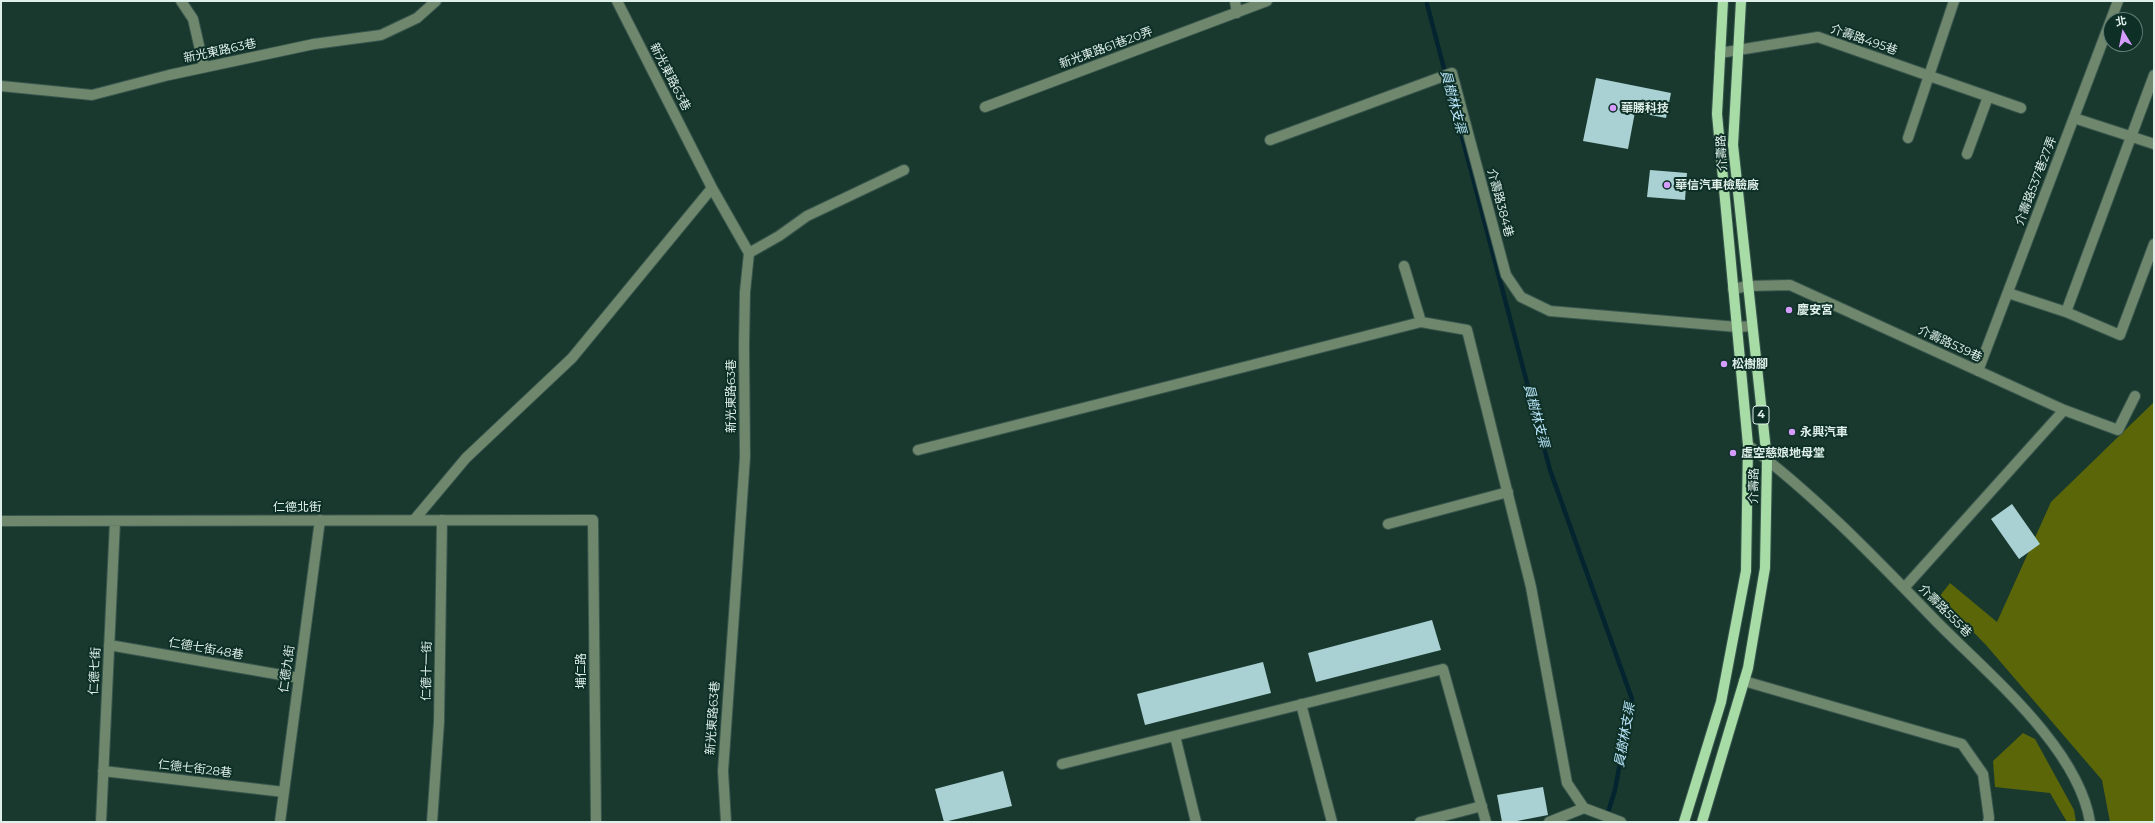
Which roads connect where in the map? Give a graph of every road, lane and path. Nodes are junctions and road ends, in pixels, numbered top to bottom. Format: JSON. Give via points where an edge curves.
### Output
{"nodes":[{"id":1,"x":181,"y":1,"type":"edge"},
{"id":2,"x":436,"y":1,"type":"edge"},
{"id":3,"x":617,"y":1,"type":"edge"},
{"id":4,"x":1234,"y":1,"type":"edge"},
{"id":5,"x":1267,"y":1,"type":"edge"},
{"id":6,"x":1723,"y":1,"type":"edge"},
{"id":7,"x":1741,"y":1,"type":"edge"},
{"id":8,"x":1954,"y":1,"type":"edge"},
{"id":9,"x":2118,"y":1,"type":"edge"},
{"id":10,"x":1237,"y":13,"type":"junction"},
{"id":11,"x":1738,"y":51,"type":"junction"},
{"id":12,"x":1720,"y":53,"type":"junction"},
{"id":13,"x":204,"y":67,"type":"junction"},
{"id":14,"x":2154,"y":75,"type":"edge"},
{"id":15,"x":1928,"y":76,"type":"junction"},
{"id":16,"x":1,"y":86,"type":"edge"},
{"id":17,"x":1988,"y":97,"type":"junction"},
{"id":18,"x":985,"y":107,"type":"dead end"},
{"id":19,"x":2021,"y":108,"type":"dead end"},
{"id":20,"x":2074,"y":118,"type":"junction"},
{"id":21,"x":2131,"y":137,"type":"junction"},
{"id":22,"x":1908,"y":138,"type":"dead end"},
{"id":23,"x":1270,"y":140,"type":"dead end"},
{"id":24,"x":2154,"y":144,"type":"edge"},
{"id":25,"x":1967,"y":154,"type":"dead end"},
{"id":26,"x":904,"y":170,"type":"dead end"},
{"id":27,"x":712,"y":188,"type":"junction"},
{"id":28,"x":2154,"y":244,"type":"edge"},
{"id":29,"x":749,"y":253,"type":"junction"},
{"id":30,"x":1404,"y":266,"type":"dead end"},
{"id":31,"x":1748,"y":286,"type":"junction"},
{"id":32,"x":1733,"y":289,"type":"junction"},
{"id":33,"x":2008,"y":293,"type":"junction"},
{"id":34,"x":2066,"y":312,"type":"junction"},
{"id":35,"x":1421,"y":322,"type":"junction"},
{"id":36,"x":1752,"y":326,"type":"junction"},
{"id":37,"x":1737,"y":327,"type":"junction"},
{"id":38,"x":1978,"y":371,"type":"junction"},
{"id":39,"x":2135,"y":396,"type":"dead end"},
{"id":40,"x":2064,"y":410,"type":"junction"},
{"id":41,"x":1748,"y":445,"type":"junction"},
{"id":42,"x":918,"y":450,"type":"dead end"},
{"id":43,"x":1767,"y":460,"type":"junction"},
{"id":44,"x":1508,"y":492,"type":"junction"},
{"id":45,"x":320,"y":520,"type":"junction"},
{"id":46,"x":414,"y":520,"type":"junction"},
{"id":47,"x":442,"y":520,"type":"junction"},
{"id":48,"x":593,"y":520,"type":"joint"},
{"id":49,"x":1,"y":521,"type":"edge"},
{"id":50,"x":115,"y":521,"type":"junction"},
{"id":51,"x":1388,"y":524,"type":"dead end"},
{"id":52,"x":1904,"y":588,"type":"junction"},
{"id":53,"x":109,"y":645,"type":"junction"},
{"id":54,"x":299,"y":678,"type":"junction"},
{"id":55,"x":1744,"y":681,"type":"junction"},
{"id":56,"x":1301,"y":704,"type":"junction"},
{"id":57,"x":1175,"y":736,"type":"junction"},
{"id":58,"x":1062,"y":764,"type":"dead end"},
{"id":59,"x":103,"y":771,"type":"junction"},
{"id":60,"x":284,"y":792,"type":"junction"},
{"id":61,"x":1482,"y":806,"type":"junction"},
{"id":62,"x":1584,"y":808,"type":"junction"},
{"id":63,"x":101,"y":822,"type":"edge"},
{"id":64,"x":280,"y":822,"type":"edge"},
{"id":65,"x":432,"y":822,"type":"edge"},
{"id":66,"x":596,"y":822,"type":"edge"},
{"id":67,"x":726,"y":822,"type":"edge"},
{"id":68,"x":1196,"y":822,"type":"edge"},
{"id":69,"x":1332,"y":822,"type":"edge"},
{"id":70,"x":1420,"y":822,"type":"edge"},
{"id":71,"x":1486,"y":822,"type":"edge"},
{"id":72,"x":1549,"y":822,"type":"edge"},
{"id":73,"x":1621,"y":822,"type":"edge"},
{"id":74,"x":1684,"y":822,"type":"edge"},
{"id":75,"x":1702,"y":822,"type":"edge"},
{"id":76,"x":1988,"y":822,"type":"edge"},
{"id":77,"x":2090,"y":822,"type":"edge"}],
"edges":[{"from":1,"to":13,"type":"street","via":[[193,20]]},
{"from":2,"to":13,"type":"street","name":"新光東路63巷","via":[[417,18],[381,35],[314,44]]},
{"from":3,"to":27,"type":"street","name":"新光東路63巷"},
{"from":4,"to":10,"type":"street"},
{"from":5,"to":10,"type":"street","name":"新光東路61巷20弄"},
{"from":6,"to":12,"type":"main road","name":"介壽路","number":"4"},
{"from":7,"to":11,"type":"main road","name":"介壽路","number":"4"},
{"from":8,"to":15,"type":"street"},
{"from":9,"to":20,"type":"street","name":"介壽路537巷27弄"},
{"from":10,"to":18,"type":"street","name":"新光東路61巷20弄"},
{"from":11,"to":12,"type":"street","name":"介壽路495巷"},
{"from":11,"to":15,"type":"street","name":"介壽路495巷","via":[[1818,38]]},
{"from":11,"to":31,"type":"main road","name":"介壽路","number":"4","via":[[1733,145]]},
{"from":12,"to":32,"type":"main road","name":"介壽路","number":"4","via":[[1717,114]]},
{"from":13,"to":16,"type":"street","name":"新光東路63巷","via":[[92,95]]},
{"from":14,"to":21,"type":"street"},
{"from":15,"to":17,"type":"street","name":"介壽路495巷"},
{"from":15,"to":22,"type":"street"},
{"from":17,"to":19,"type":"street","name":"介壽路495巷"},
{"from":17,"to":25,"type":"street"},
{"from":20,"to":21,"type":"street"},
{"from":20,"to":33,"type":"street","name":"介壽路537巷27弄"},
{"from":21,"to":24,"type":"street"},
{"from":21,"to":34,"type":"street"},
{"from":23,"to":37,"type":"street","name":"介壽路384巷","via":[[1452,73],[1506,275],[1521,297],[1550,311]]},
{"from":26,"to":29,"type":"street","via":[[807,216],[780,236]]},
{"from":27,"to":29,"type":"street","name":"新光東路63巷"},
{"from":27,"to":46,"type":"street","via":[[572,358],[466,458]]},
{"from":28,"to":34,"type":"street","via":[[2120,335]]},
{"from":29,"to":67,"type":"street","name":"新光東路63巷","via":[[744,330],[744,457],[723,771]]},
{"from":30,"to":35,"type":"street"},
{"from":31,"to":32,"type":"street","name":"介壽路539巷"},
{"from":31,"to":36,"type":"main road","name":"介壽路","number":"4"},
{"from":31,"to":38,"type":"street","name":"介壽路539巷","via":[[1790,285]]},
{"from":32,"to":37,"type":"main road","name":"介壽路","number":"4"},
{"from":33,"to":34,"type":"street"},
{"from":33,"to":38,"type":"street","name":"介壽路537巷27弄"},
{"from":35,"to":42,"type":"street"},
{"from":35,"to":44,"type":"street","via":[[1467,330]]},
{"from":36,"to":37,"type":"street","name":"介壽路384巷"},
{"from":36,"to":43,"type":"main road","name":"介壽路","number":"4"},
{"from":37,"to":41,"type":"main road","name":"介壽路","number":"4"},
{"from":38,"to":40,"type":"street","name":"介壽路539巷"},
{"from":39,"to":40,"type":"street","name":"介壽路539巷","via":[[2118,430]]},
{"from":40,"to":52,"type":"street"},
{"from":41,"to":43,"type":"street","name":"介壽路555巷"},
{"from":41,"to":74,"type":"main road","name":"介壽路","number":"4","via":[[1746,571],[1721,702]]},
{"from":43,"to":52,"type":"street","name":"介壽路555巷","via":[[1848,531]]},
{"from":43,"to":55,"type":"main road","name":"介壽路","number":"4","via":[[1765,568]]},
{"from":44,"to":51,"type":"street"},
{"from":44,"to":62,"type":"street","via":[[1531,587],[1567,783]]},
{"from":45,"to":46,"type":"street","name":"仁德北街"},
{"from":45,"to":50,"type":"street","name":"仁德北街"},
{"from":45,"to":54,"type":"street","name":"仁德九街"},
{"from":46,"to":47,"type":"street","name":"仁德北街"},
{"from":47,"to":48,"type":"street","name":"仁德北街"},
{"from":47,"to":65,"type":"street","name":"仁德十一街","via":[[439,722]]},
{"from":48,"to":66,"type":"street","name":"埔仁路"},
{"from":49,"to":50,"type":"street","name":"仁德北街"},
{"from":50,"to":53,"type":"street","name":"仁德七街"},
{"from":52,"to":77,"type":"street","name":"介壽路555巷","via":[[2029,712],[2075,777]]},
{"from":53,"to":54,"type":"street","name":"仁德七街48巷"},
{"from":53,"to":59,"type":"street","name":"仁德七街"},
{"from":54,"to":60,"type":"street","name":"仁德九街"},
{"from":55,"to":75,"type":"main road","name":"介壽路","number":"4"},
{"from":55,"to":76,"type":"street","via":[[1962,744],[1983,774]]},
{"from":56,"to":57,"type":"street"},
{"from":56,"to":61,"type":"street","via":[[1443,669]]},
{"from":56,"to":69,"type":"street"},
{"from":57,"to":58,"type":"street"},
{"from":57,"to":68,"type":"street"},
{"from":59,"to":60,"type":"street","name":"仁德七街28巷"},
{"from":59,"to":63,"type":"street","name":"仁德七街"},
{"from":60,"to":64,"type":"street","name":"仁德九街"},
{"from":61,"to":70,"type":"street"},
{"from":61,"to":71,"type":"street"},
{"from":62,"to":72,"type":"street"},
{"from":62,"to":73,"type":"street"}]}
